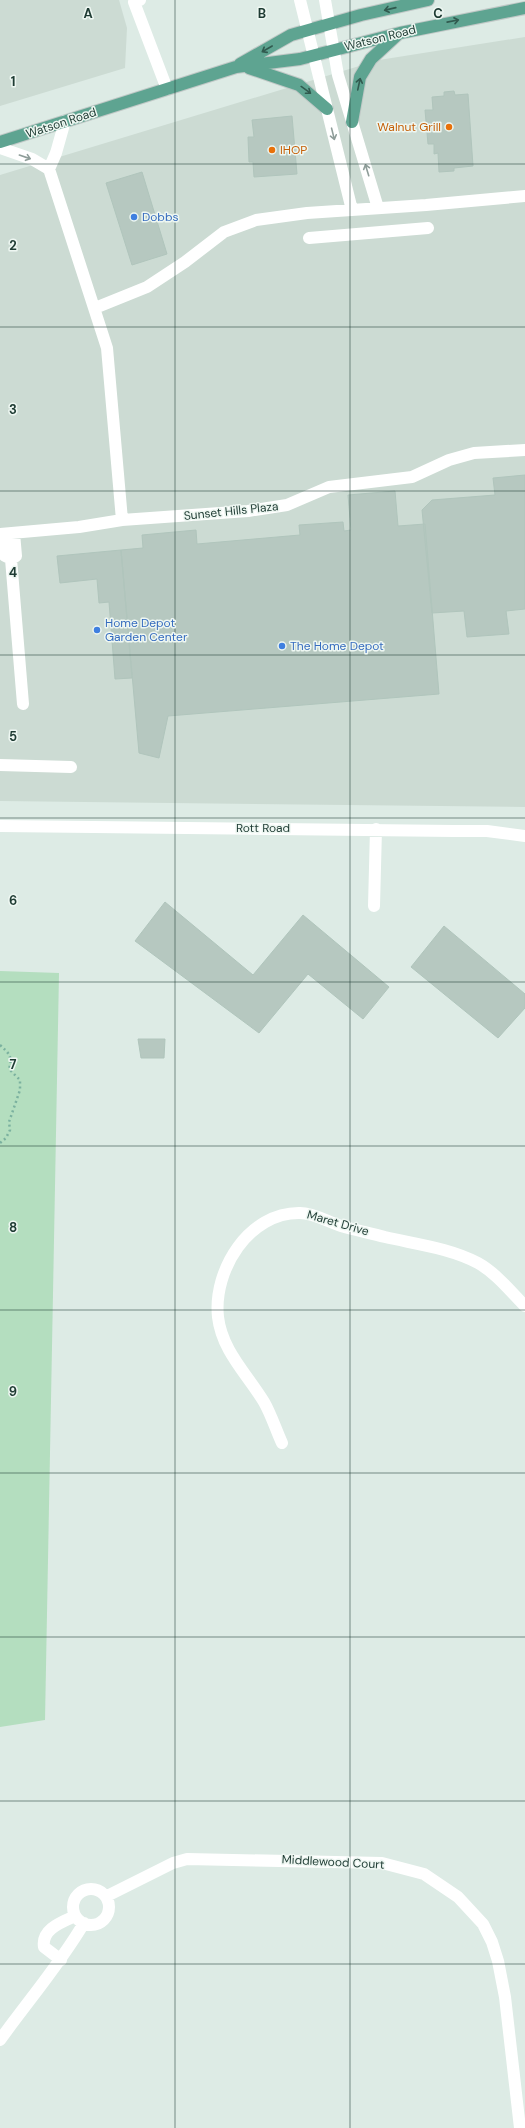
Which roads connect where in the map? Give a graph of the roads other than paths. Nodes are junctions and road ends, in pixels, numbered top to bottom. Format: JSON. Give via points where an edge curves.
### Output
{"nodes":[{"id":1,"x":300,"y":0,"type":"edge"},
{"id":2,"x":324,"y":0,"type":"edge"},
{"id":3,"x":428,"y":0,"type":"edge"},
{"id":4,"x":135,"y":1,"type":"edge"},
{"id":5,"x":525,"y":8,"type":"edge"},
{"id":6,"x":329,"y":24,"type":"junction"},
{"id":7,"x":307,"y":30,"type":"junction"},
{"id":8,"x":400,"y":33,"type":"junction"},
{"id":9,"x":333,"y":50,"type":"junction"},
{"id":10,"x":314,"y":55,"type":"junction"},
{"id":11,"x":240,"y":66,"type":"junction"},
{"id":12,"x":167,"y":89,"type":"junction"},
{"id":13,"x":327,"y":109,"type":"junction"},
{"id":14,"x":65,"y":121,"type":"junction"},
{"id":15,"x":352,"y":122,"type":"junction"},
{"id":16,"x":0,"y":142,"type":"edge"},
{"id":17,"x":0,"y":148,"type":"edge"},
{"id":18,"x":49,"y":170,"type":"junction"},
{"id":19,"x":525,"y":196,"type":"edge"},
{"id":20,"x":378,"y":208,"type":"junction"},
{"id":21,"x":352,"y":210,"type":"junction"},
{"id":22,"x":428,"y":228,"type":"dead end"},
{"id":23,"x":309,"y":238,"type":"dead end"},
{"id":24,"x":95,"y":308,"type":"junction"},
{"id":25,"x":525,"y":450,"type":"edge"},
{"id":26,"x":122,"y":520,"type":"junction"},
{"id":27,"x":6,"y":533,"type":"edge"},
{"id":28,"x":23,"y":704,"type":"dead end"},
{"id":29,"x":0,"y":765,"type":"edge"},
{"id":30,"x":71,"y":767,"type":"dead end"},
{"id":31,"x":0,"y":826,"type":"edge"},
{"id":32,"x":376,"y":829,"type":"junction"},
{"id":33,"x":525,"y":836,"type":"edge"},
{"id":34,"x":374,"y":906,"type":"dead end"},
{"id":35,"x":525,"y":1306,"type":"edge"},
{"id":36,"x":282,"y":1443,"type":"dead end"},
{"id":37,"x":107,"y":1896,"type":"junction"},
{"id":38,"x":79,"y":1919,"type":"junction"},
{"id":39,"x":61,"y":1960,"type":"junction"},
{"id":40,"x":0,"y":2040,"type":"edge"},
{"id":41,"x":520,"y":2128,"type":"edge"}],
"edges":[{"from":1,"to":7,"type":"street"},
{"from":2,"to":6,"type":"street"},
{"from":3,"to":6,"type":"main road","name":"Watson Road","one_way":true},
{"from":4,"to":12,"type":"street"},
{"from":8,"to":5,"type":"main road","name":"Watson Road","one_way":true},
{"from":6,"to":7,"type":"main road","name":"Watson Road"},
{"from":6,"to":9,"type":"street"},
{"from":7,"to":10,"type":"street"},
{"from":7,"to":11,"type":"main road","name":"Watson Road","one_way":true,"via":[[291,35]]},
{"from":8,"to":9,"type":"main road","name":"Watson Road"},
{"from":15,"to":8,"type":"main road","one_way":true,"via":[[360,77],[371,58]]},
{"from":9,"to":10,"type":"main road","name":"Watson Road"},
{"from":9,"to":15,"type":"street"},
{"from":10,"to":11,"type":"main road","name":"Watson Road"},
{"from":10,"to":13,"type":"street"},
{"from":11,"to":12,"type":"main road","name":"Watson Road"},
{"from":11,"to":13,"type":"main road","one_way":true,"via":[[299,85]]},
{"from":12,"to":14,"type":"main road","name":"Watson Road"},
{"from":13,"to":21,"type":"street","one_way":true},
{"from":14,"to":16,"type":"main road","name":"Watson Road"},
{"from":14,"to":18,"type":"street"},
{"from":20,"to":15,"type":"street","one_way":true},
{"from":17,"to":18,"type":"street","one_way":true,"via":[[32,159]]},
{"from":18,"to":24,"type":"street"},
{"from":19,"to":20,"type":"street"},
{"from":20,"to":21,"type":"street"},
{"from":21,"to":24,"type":"street","via":[[264,218],[224,232],[147,287]]},
{"from":22,"to":23,"type":"street"},
{"from":24,"to":26,"type":"street","via":[[107,348]]},
{"from":25,"to":26,"type":"street","name":"Sunset Hills Plaza","via":[[474,453],[449,460],[412,477],[329,487],[287,505],[248,511]]},
{"from":26,"to":27,"type":"street","name":"Sunset Hills Plaza","via":[[79,527]]},
{"from":27,"to":28,"type":"street","via":[[16,556],[11,559]]},
{"from":29,"to":30,"type":"street"},
{"from":31,"to":32,"type":"street","name":"Rott Road"},
{"from":32,"to":33,"type":"street","name":"Rott Road","via":[[487,831]]},
{"from":32,"to":34,"type":"street"},
{"from":35,"to":36,"type":"street","name":"Maret Drive","via":[[496,1277],[461,1255],[340,1226],[302,1213],[274,1218],[251,1231],[236,1252],[223,1275],[218,1316],[221,1334],[232,1356],[264,1402]]},
{"from":37,"to":38,"type":"street","via":[[109,1905],[105,1919],[99,1923]]},
{"from":37,"to":38,"type":"street","via":[[101,1891],[89,1889],[75,1896],[72,1907]]},
{"from":37,"to":41,"type":"street","name":"Middlewood Court","via":[[186,1859],[382,1863],[424,1874],[458,1897],[483,1924],[492,1942],[506,1997]]},
{"from":38,"to":39,"type":"street"},
{"from":38,"to":39,"type":"street","via":[[56,1925],[43,1940],[44,1947]]},
{"from":39,"to":40,"type":"street"}]}
